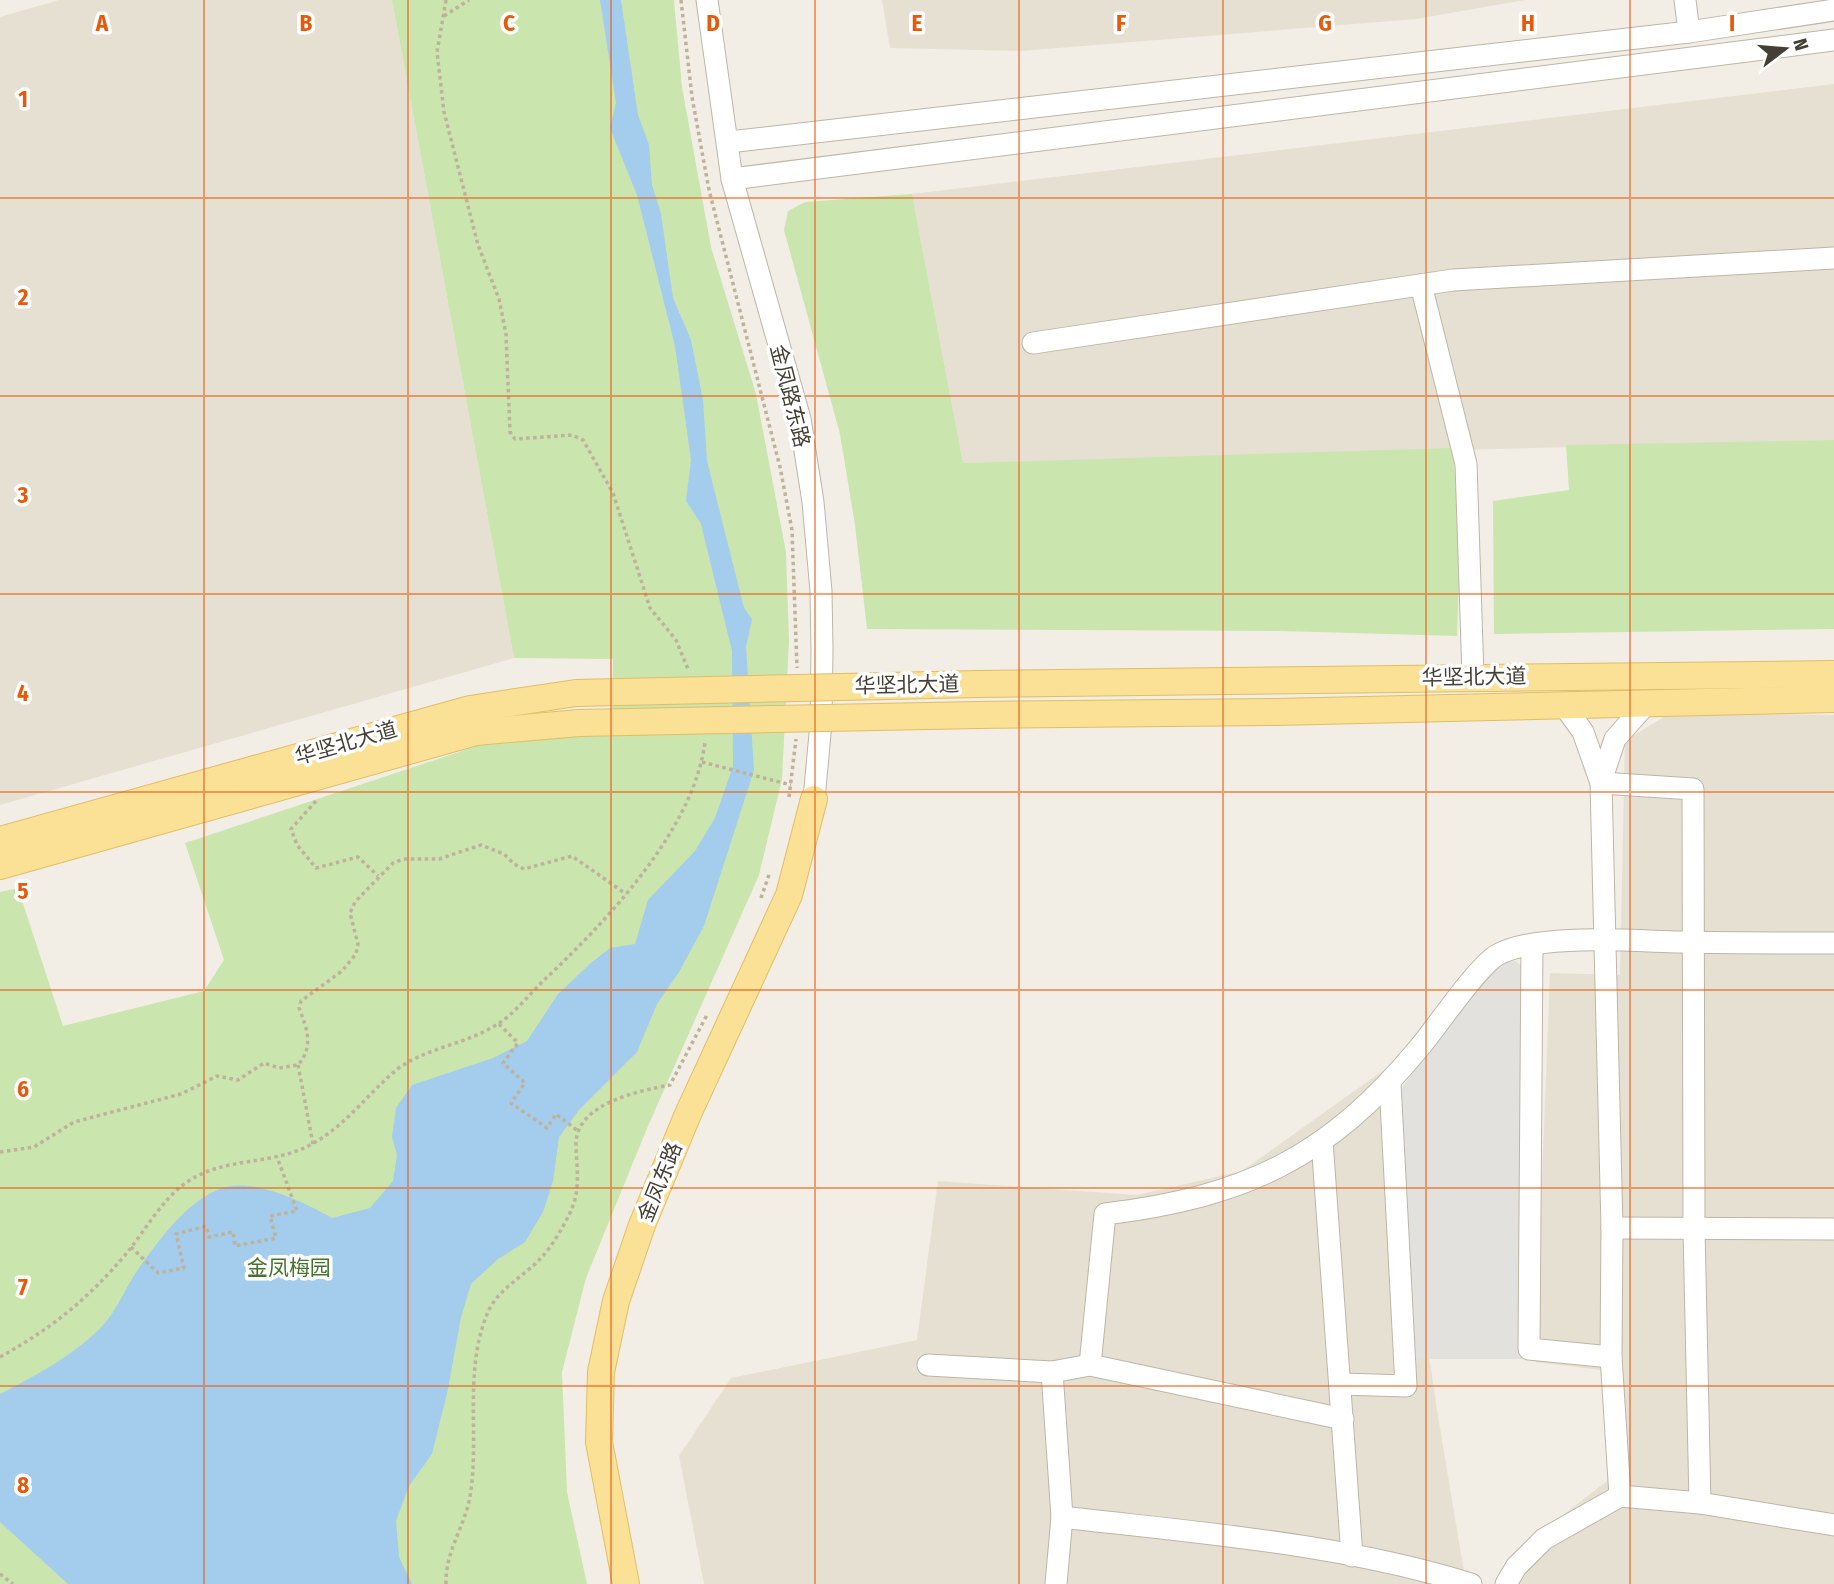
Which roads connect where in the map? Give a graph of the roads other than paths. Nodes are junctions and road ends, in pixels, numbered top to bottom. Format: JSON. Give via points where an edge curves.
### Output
{"nodes":[{"id":1,"x":707,"y":0,"type":"edge"},
{"id":2,"x":1685,"y":0,"type":"edge"},
{"id":3,"x":1834,"y":10,"type":"edge"},
{"id":4,"x":1689,"y":32,"type":"junction"},
{"id":5,"x":1834,"y":40,"type":"edge"},
{"id":6,"x":729,"y":142,"type":"junction"},
{"id":7,"x":732,"y":179,"type":"junction"},
{"id":8,"x":1834,"y":258,"type":"edge"},
{"id":9,"x":1421,"y":285,"type":"junction"},
{"id":10,"x":1033,"y":343,"type":"dead end"},
{"id":11,"x":1834,"y":674,"type":"edge"},
{"id":12,"x":1473,"y":676,"type":"junction"},
{"id":13,"x":1834,"y":699,"type":"edge"},
{"id":14,"x":1563,"y":704,"type":"junction"},
{"id":15,"x":1646,"y":704,"type":"junction"},
{"id":16,"x":1601,"y":783,"type":"junction"},
{"id":17,"x":814,"y":799,"type":"joint"},
{"id":18,"x":0,"y":840,"type":"edge"},
{"id":19,"x":0,"y":866,"type":"edge"},
{"id":20,"x":1604,"y":941,"type":"junction"},
{"id":21,"x":1693,"y":942,"type":"junction"},
{"id":22,"x":1834,"y":943,"type":"edge"},
{"id":23,"x":1532,"y":945,"type":"junction"},
{"id":24,"x":1390,"y":1083,"type":"junction"},
{"id":25,"x":1322,"y":1141,"type":"junction"},
{"id":26,"x":1612,"y":1228,"type":"junction"},
{"id":27,"x":1695,"y":1229,"type":"junction"},
{"id":28,"x":1834,"y":1229,"type":"edge"},
{"id":29,"x":1611,"y":1357,"type":"junction"},
{"id":30,"x":928,"y":1365,"type":"dead end"},
{"id":31,"x":1090,"y":1365,"type":"junction"},
{"id":32,"x":1052,"y":1372,"type":"junction"},
{"id":33,"x":1341,"y":1384,"type":"junction"},
{"id":34,"x":1343,"y":1419,"type":"junction"},
{"id":35,"x":1620,"y":1496,"type":"junction"},
{"id":36,"x":1700,"y":1503,"type":"junction"},
{"id":37,"x":1062,"y":1517,"type":"junction"},
{"id":38,"x":1834,"y":1525,"type":"edge"},
{"id":39,"x":1352,"y":1556,"type":"junction"},
{"id":40,"x":626,"y":1584,"type":"edge"},
{"id":41,"x":1056,"y":1584,"type":"edge"},
{"id":42,"x":1471,"y":1584,"type":"edge"},
{"id":43,"x":1506,"y":1584,"type":"edge"}],
"edges":[{"from":1,"to":6,"type":"street","name":"金凤路东路"},
{"from":2,"to":4,"type":"street"},
{"from":3,"to":4,"type":"street"},
{"from":4,"to":6,"type":"street"},
{"from":5,"to":7,"type":"street"},
{"from":6,"to":7,"type":"street","name":"金凤路东路"},
{"from":7,"to":17,"type":"street","name":"金凤路东路","via":[[800,419],[813,502],[822,649]]},
{"from":8,"to":9,"type":"street"},
{"from":9,"to":10,"type":"street"},
{"from":9,"to":12,"type":"street","via":[[1466,464]]},
{"from":11,"to":12,"type":"main road","name":"华坚北大道"},
{"from":12,"to":18,"type":"main road","name":"华坚北大道","bridge":true,"via":[[576,693],[470,709]]},
{"from":13,"to":15,"type":"main road","name":"华坚北大道"},
{"from":14,"to":15,"type":"main road","name":"华坚北大道"},
{"from":14,"to":16,"type":"street","via":[[1583,732]]},
{"from":14,"to":19,"type":"main road","name":"华坚北大道","bridge":true,"via":[[579,723],[476,732]]},
{"from":15,"to":16,"type":"street","via":[[1615,740]]},
{"from":16,"to":20,"type":"street"},
{"from":16,"to":21,"type":"street","via":[[1693,789]]},
{"from":17,"to":40,"type":"main road","name":"金凤东路","via":[[789,895],[688,1114],[616,1301],[601,1372],[599,1441]]},
{"from":20,"to":21,"type":"street"},
{"from":20,"to":23,"type":"street"},
{"from":20,"to":26,"type":"street"},
{"from":21,"to":22,"type":"street"},
{"from":21,"to":27,"type":"street"},
{"from":23,"to":24,"type":"street","via":[[1520,945],[1494,957]]},
{"from":23,"to":29,"type":"street","via":[[1529,1349]]},
{"from":24,"to":25,"type":"street"},
{"from":24,"to":33,"type":"street","via":[[1406,1386]]},
{"from":25,"to":31,"type":"street","via":[[1250,1182],[1157,1207],[1105,1214]]},
{"from":25,"to":33,"type":"street"},
{"from":26,"to":27,"type":"street"},
{"from":26,"to":29,"type":"street"},
{"from":27,"to":28,"type":"street"},
{"from":27,"to":36,"type":"street"},
{"from":29,"to":35,"type":"street"},
{"from":30,"to":32,"type":"street"},
{"from":31,"to":32,"type":"street"},
{"from":31,"to":34,"type":"street"},
{"from":32,"to":37,"type":"street"},
{"from":33,"to":34,"type":"street"},
{"from":34,"to":39,"type":"street"},
{"from":35,"to":36,"type":"street"},
{"from":35,"to":43,"type":"street","via":[[1544,1539]]},
{"from":36,"to":38,"type":"street"},
{"from":37,"to":39,"type":"street","via":[[1280,1542]]},
{"from":37,"to":41,"type":"street"},
{"from":39,"to":42,"type":"street"}]}
